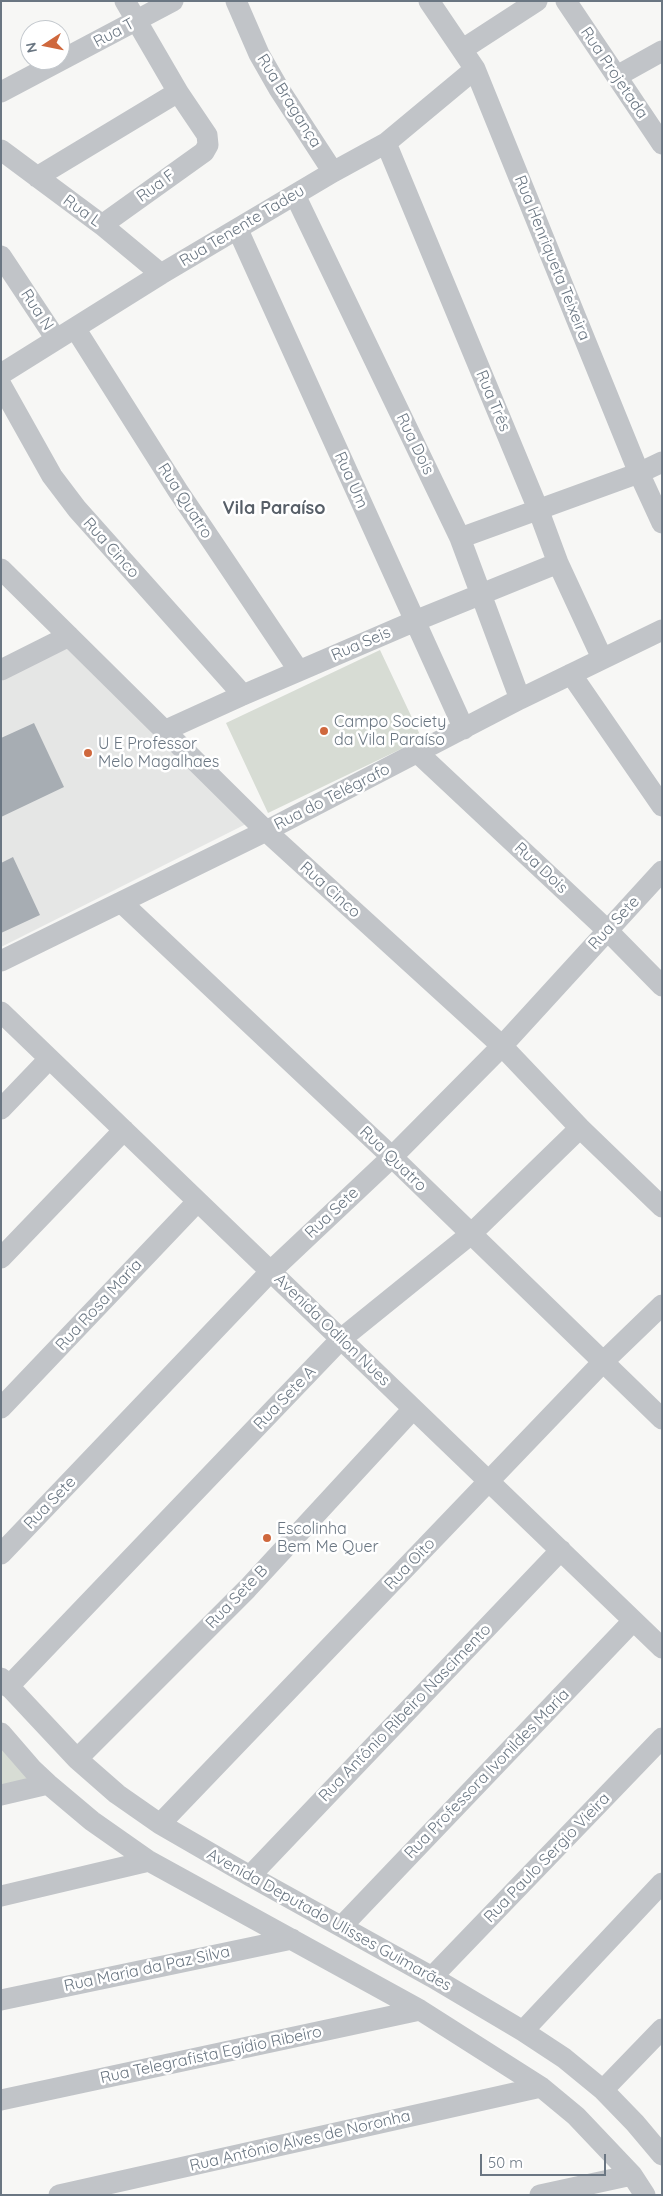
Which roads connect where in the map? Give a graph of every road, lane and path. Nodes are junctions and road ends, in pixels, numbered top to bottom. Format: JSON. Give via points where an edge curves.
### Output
{"nodes":[{"id":1,"x":125,"y":1,"type":"edge"},
{"id":2,"x":173,"y":1,"type":"edge"},
{"id":3,"x":236,"y":1,"type":"edge"},
{"id":4,"x":429,"y":1,"type":"edge"},
{"id":5,"x":537,"y":1,"type":"edge"},
{"id":6,"x":566,"y":1,"type":"edge"},
{"id":7,"x":136,"y":22,"type":"junction"},
{"id":8,"x":463,"y":49,"type":"junction"},
{"id":9,"x":662,"y":51,"type":"edge"},
{"id":10,"x":475,"y":70,"type":"junction"},
{"id":11,"x":617,"y":76,"type":"junction"},
{"id":12,"x":1,"y":92,"type":"edge"},
{"id":13,"x":178,"y":92,"type":"junction"},
{"id":14,"x":386,"y":143,"type":"junction"},
{"id":15,"x":662,"y":144,"type":"edge"},
{"id":16,"x":1,"y":150,"type":"edge"},
{"id":17,"x":333,"y":172,"type":"junction"},
{"id":18,"x":37,"y":177,"type":"junction"},
{"id":19,"x":295,"y":195,"type":"junction"},
{"id":20,"x":102,"y":225,"type":"junction"},
{"id":21,"x":238,"y":230,"type":"junction"},
{"id":22,"x":4,"y":265,"type":"edge"},
{"id":23,"x":161,"y":274,"type":"junction"},
{"id":24,"x":76,"y":328,"type":"junction"},
{"id":25,"x":56,"y":339,"type":"junction"},
{"id":26,"x":1,"y":374,"type":"edge"},
{"id":27,"x":1,"y":385,"type":"edge"},
{"id":28,"x":662,"y":462,"type":"edge"},
{"id":29,"x":639,"y":474,"type":"junction"},
{"id":30,"x":538,"y":509,"type":"junction"},
{"id":31,"x":662,"y":523,"type":"edge"},
{"id":32,"x":460,"y":538,"type":"junction"},
{"id":33,"x":558,"y":563,"type":"junction"},
{"id":34,"x":1,"y":569,"type":"edge"},
{"id":35,"x":482,"y":595,"type":"junction"},
{"id":36,"x":415,"y":621,"type":"junction"},
{"id":37,"x":662,"y":630,"type":"edge"},
{"id":38,"x":69,"y":636,"type":"junction"},
{"id":39,"x":602,"y":658,"type":"junction"},
{"id":40,"x":1,"y":670,"type":"edge"},
{"id":41,"x":298,"y":671,"type":"junction"},
{"id":42,"x":571,"y":674,"type":"junction"},
{"id":43,"x":243,"y":695,"type":"junction"},
{"id":44,"x":520,"y":699,"type":"junction"},
{"id":45,"x":464,"y":729,"type":"junction"},
{"id":46,"x":166,"y":730,"type":"junction"},
{"id":47,"x":418,"y":753,"type":"junction"},
{"id":48,"x":662,"y":806,"type":"edge"},
{"id":49,"x":266,"y":831,"type":"junction"},
{"id":50,"x":662,"y":871,"type":"edge"},
{"id":51,"x":121,"y":902,"type":"junction"},
{"id":52,"x":607,"y":930,"type":"junction"},
{"id":53,"x":1,"y":961,"type":"edge"},
{"id":54,"x":662,"y":986,"type":"edge"},
{"id":55,"x":1,"y":1012,"type":"edge"},
{"id":56,"x":502,"y":1046,"type":"junction"},
{"id":57,"x":49,"y":1059,"type":"junction"},
{"id":58,"x":1,"y":1109,"type":"edge"},
{"id":59,"x":580,"y":1128,"type":"junction"},
{"id":60,"x":124,"y":1130,"type":"junction"},
{"id":61,"x":392,"y":1157,"type":"junction"},
{"id":62,"x":196,"y":1202,"type":"junction"},
{"id":63,"x":662,"y":1207,"type":"edge"},
{"id":64,"x":471,"y":1234,"type":"junction"},
{"id":65,"x":1,"y":1258,"type":"edge"},
{"id":66,"x":271,"y":1271,"type":"junction"},
{"id":67,"x":662,"y":1305,"type":"edge"},
{"id":68,"x":341,"y":1339,"type":"junction"},
{"id":69,"x":602,"y":1363,"type":"junction"},
{"id":70,"x":1,"y":1408,"type":"edge"},
{"id":71,"x":414,"y":1409,"type":"junction"},
{"id":72,"x":662,"y":1419,"type":"edge"},
{"id":73,"x":489,"y":1483,"type":"junction"},
{"id":74,"x":561,"y":1550,"type":"junction"},
{"id":75,"x":1,"y":1554,"type":"edge"},
{"id":76,"x":633,"y":1621,"type":"junction"},
{"id":77,"x":662,"y":1648,"type":"edge"},
{"id":78,"x":5,"y":1683,"type":"edge"},
{"id":79,"x":1,"y":1733,"type":"edge"},
{"id":80,"x":662,"y":1738,"type":"edge"},
{"id":81,"x":77,"y":1759,"type":"junction"},
{"id":82,"x":48,"y":1784,"type":"junction"},
{"id":83,"x":1,"y":1795,"type":"edge"},
{"id":84,"x":160,"y":1824,"type":"junction"},
{"id":85,"x":149,"y":1861,"type":"junction"},
{"id":86,"x":250,"y":1876,"type":"junction"},
{"id":87,"x":662,"y":1883,"type":"edge"},
{"id":88,"x":1,"y":1896,"type":"edge"},
{"id":89,"x":342,"y":1926,"type":"junction"},
{"id":90,"x":292,"y":1939,"type":"junction"},
{"id":91,"x":386,"y":1952,"type":"junction"},
{"id":92,"x":432,"y":1977,"type":"junction"},
{"id":93,"x":370,"y":1981,"type":"junction"},
{"id":94,"x":1,"y":2000,"type":"edge"},
{"id":95,"x":420,"y":2010,"type":"junction"},
{"id":96,"x":662,"y":2029,"type":"edge"},
{"id":97,"x":523,"y":2030,"type":"junction"},
{"id":98,"x":541,"y":2087,"type":"junction"},
{"id":99,"x":602,"y":2090,"type":"junction"},
{"id":100,"x":1,"y":2100,"type":"edge"},
{"id":101,"x":662,"y":2155,"type":"edge"},
{"id":102,"x":632,"y":2175,"type":"junction"},
{"id":103,"x":59,"y":2195,"type":"edge"},
{"id":104,"x":540,"y":2195,"type":"edge"},
{"id":105,"x":646,"y":2195,"type":"edge"}],
"edges":[{"from":1,"to":7,"type":"street"},
{"from":2,"to":7,"type":"street","name":"Rua T"},
{"from":3,"to":17,"type":"street","name":"Rua Bragança","via":[[259,54]]},
{"from":4,"to":8,"type":"street","name":"Rua Henriqueta Teixeira"},
{"from":5,"to":8,"type":"street"},
{"from":6,"to":11,"type":"street","name":"Rua Projetada"},
{"from":7,"to":12,"type":"street","name":"Rua T"},
{"from":7,"to":13,"type":"street"},
{"from":8,"to":10,"type":"street","name":"Rua Henriqueta Teixeira"},
{"from":9,"to":11,"type":"street"},
{"from":10,"to":14,"type":"street","name":"Rua Tenente Tadeu"},
{"from":10,"to":29,"type":"street","name":"Rua Henriqueta Teixeira"},
{"from":11,"to":15,"type":"street","name":"Rua Projetada"},
{"from":13,"to":18,"type":"street"},
{"from":13,"to":20,"type":"street","name":"Rua F","via":[[207,135],[208,145],[204,152]]},
{"from":14,"to":17,"type":"street","name":"Rua Tenente Tadeu"},
{"from":14,"to":30,"type":"street","name":"Rua Três"},
{"from":16,"to":18,"type":"street","name":"Rua L"},
{"from":17,"to":19,"type":"street","name":"Rua Tenente Tadeu"},
{"from":18,"to":20,"type":"street","name":"Rua L"},
{"from":19,"to":21,"type":"street","name":"Rua Tenente Tadeu"},
{"from":19,"to":32,"type":"street","name":"Rua Dois"},
{"from":20,"to":23,"type":"street","name":"Rua L"},
{"from":21,"to":23,"type":"street","name":"Rua Tenente Tadeu"},
{"from":21,"to":36,"type":"street","name":"Rua Um"},
{"from":22,"to":25,"type":"street","name":"Rua N"},
{"from":23,"to":24,"type":"street","name":"Rua Tenente Tadeu"},
{"from":24,"to":25,"type":"street","name":"Rua Tenente Tadeu"},
{"from":24,"to":41,"type":"street","name":"Rua Quatro","via":[[178,491]]},
{"from":25,"to":26,"type":"street","name":"Rua Tenente Tadeu"},
{"from":27,"to":43,"type":"street","name":"Rua Cinco","via":[[47,468],[77,509]]},
{"from":28,"to":29,"type":"street"},
{"from":29,"to":30,"type":"street"},
{"from":29,"to":31,"type":"street","name":"Rua Henriqueta Teixeira"},
{"from":30,"to":32,"type":"street"},
{"from":30,"to":33,"type":"street","name":"Rua Três"},
{"from":32,"to":35,"type":"street","name":"Rua Dois"},
{"from":33,"to":35,"type":"street","name":"Rua Seis"},
{"from":33,"to":39,"type":"street","name":"Rua Três"},
{"from":34,"to":38,"type":"street","name":"Rua Cinco"},
{"from":35,"to":36,"type":"street","name":"Rua Seis"},
{"from":35,"to":44,"type":"street","name":"Rua Dois"},
{"from":36,"to":41,"type":"street","name":"Rua Seis"},
{"from":36,"to":45,"type":"street","name":"Rua Um"},
{"from":37,"to":39,"type":"street","name":"Rua do Telégrafo"},
{"from":38,"to":40,"type":"street"},
{"from":38,"to":46,"type":"street","name":"Rua Cinco"},
{"from":39,"to":42,"type":"street","name":"Rua do Telégrafo"},
{"from":41,"to":43,"type":"street","name":"Rua Seis"},
{"from":42,"to":44,"type":"street","name":"Rua do Telégrafo"},
{"from":42,"to":48,"type":"street"},
{"from":43,"to":46,"type":"street","name":"Rua Seis"},
{"from":44,"to":45,"type":"street","name":"Rua do Telégrafo"},
{"from":45,"to":47,"type":"street","name":"Rua do Telégrafo"},
{"from":46,"to":49,"type":"street","name":"Rua Cinco"},
{"from":47,"to":49,"type":"street","name":"Rua do Telégrafo"},
{"from":47,"to":52,"type":"street","name":"Rua Dois"},
{"from":49,"to":51,"type":"street","name":"Rua do Telégrafo"},
{"from":49,"to":56,"type":"street","name":"Rua Cinco"},
{"from":50,"to":52,"type":"street","name":"Rua Sete"},
{"from":51,"to":53,"type":"street","name":"Rua do Telégrafo"},
{"from":51,"to":61,"type":"street","name":"Rua Quatro"},
{"from":52,"to":54,"type":"street","name":"Rua Dois"},
{"from":52,"to":56,"type":"street","name":"Rua Sete"},
{"from":55,"to":57,"type":"street","name":"Avenida Odilon Nues"},
{"from":56,"to":59,"type":"street","name":"Rua Cinco"},
{"from":56,"to":61,"type":"street","name":"Rua Sete"},
{"from":57,"to":58,"type":"street"},
{"from":57,"to":60,"type":"street","name":"Avenida Odilon Nues"},
{"from":59,"to":63,"type":"street","name":"Rua Cinco"},
{"from":59,"to":64,"type":"street","name":"Rua Sete A"},
{"from":60,"to":62,"type":"street","name":"Avenida Odilon Nues"},
{"from":60,"to":65,"type":"street"},
{"from":61,"to":64,"type":"street","name":"Rua Quatro"},
{"from":61,"to":66,"type":"street","name":"Rua Sete"},
{"from":62,"to":66,"type":"street","name":"Avenida Odilon Nues"},
{"from":62,"to":70,"type":"street","name":"Rua Rosa Maria"},
{"from":64,"to":68,"type":"street","name":"Rua Sete A"},
{"from":64,"to":69,"type":"street","name":"Rua Quatro"},
{"from":66,"to":68,"type":"street","name":"Avenida Odilon Nues"},
{"from":66,"to":75,"type":"street","name":"Rua Sete"},
{"from":67,"to":69,"type":"street","name":"Rua Oito"},
{"from":68,"to":71,"type":"street","name":"Avenida Odilon Nues"},
{"from":68,"to":78,"type":"street","name":"Rua Sete A"},
{"from":69,"to":72,"type":"street","name":"Rua Quatro"},
{"from":69,"to":73,"type":"street","name":"Rua Oito"},
{"from":71,"to":73,"type":"street","name":"Avenida Odilon Nues"},
{"from":71,"to":81,"type":"street","name":"Rua Sete B","via":[[247,1589]]},
{"from":73,"to":74,"type":"street","name":"Avenida Odilon Nues"},
{"from":73,"to":84,"type":"street","name":"Rua Oito"},
{"from":74,"to":76,"type":"street","name":"Avenida Odilon Nues"},
{"from":74,"to":86,"type":"street","name":"Rua Antônio Ribeiro Nascimento"},
{"from":76,"to":77,"type":"street","name":"Avenida Odilon Nues"},
{"from":76,"to":89,"type":"street","name":"Rua Professora Ivonildes Maria"},
{"from":78,"to":81,"type":"street","name":"Avenida Deputado Ulisses Guimarães"},
{"from":79,"to":82,"type":"street","name":"Avenida Deputado Ulisses Guimarães"},
{"from":80,"to":92,"type":"street","name":"Rua Paulo Sergio Vieira"},
{"from":81,"to":84,"type":"street","name":"Avenida Deputado Ulisses Guimarães","via":[[117,1794]]},
{"from":82,"to":83,"type":"street"},
{"from":82,"to":85,"type":"street","name":"Avenida Deputado Ulisses Guimarães","via":[[92,1821]]},
{"from":84,"to":86,"type":"street","name":"Avenida Deputado Ulisses Guimarães"},
{"from":85,"to":88,"type":"street"},
{"from":85,"to":90,"type":"street","name":"Avenida Deputado Ulisses Guimarães"},
{"from":86,"to":89,"type":"street","name":"Avenida Deputado Ulisses Guimarães"},
{"from":87,"to":97,"type":"street"},
{"from":89,"to":91,"type":"street","name":"Avenida Deputado Ulisses Guimarães"},
{"from":90,"to":93,"type":"street","name":"Avenida Deputado Ulisses Guimarães"},
{"from":90,"to":94,"type":"street","name":"Rua Maria da Paz Silva"},
{"from":91,"to":92,"type":"street","name":"Avenida Deputado Ulisses Guimarães"},
{"from":91,"to":93,"type":"street"},
{"from":92,"to":97,"type":"street","name":"Avenida Deputado Ulisses Guimarães"},
{"from":93,"to":95,"type":"street","name":"Avenida Deputado Ulisses Guimarães"},
{"from":95,"to":98,"type":"street","name":"Avenida Deputado Ulisses Guimarães"},
{"from":95,"to":100,"type":"street","name":"Rua Telegrafista Egídio Ribeiro"},
{"from":96,"to":99,"type":"street"},
{"from":97,"to":99,"type":"street","name":"Avenida Deputado Ulisses Guimarães"},
{"from":98,"to":102,"type":"street","name":"Avenida Deputado Ulisses Guimarães","via":[[576,2116]]},
{"from":98,"to":103,"type":"street","name":"Rua Antônio Alves de Noronha"},
{"from":99,"to":101,"type":"street","name":"Avenida Deputado Ulisses Guimarães"},
{"from":102,"to":104,"type":"street"},
{"from":102,"to":105,"type":"street","name":"Avenida Deputado Ulisses Guimarães"}]}
